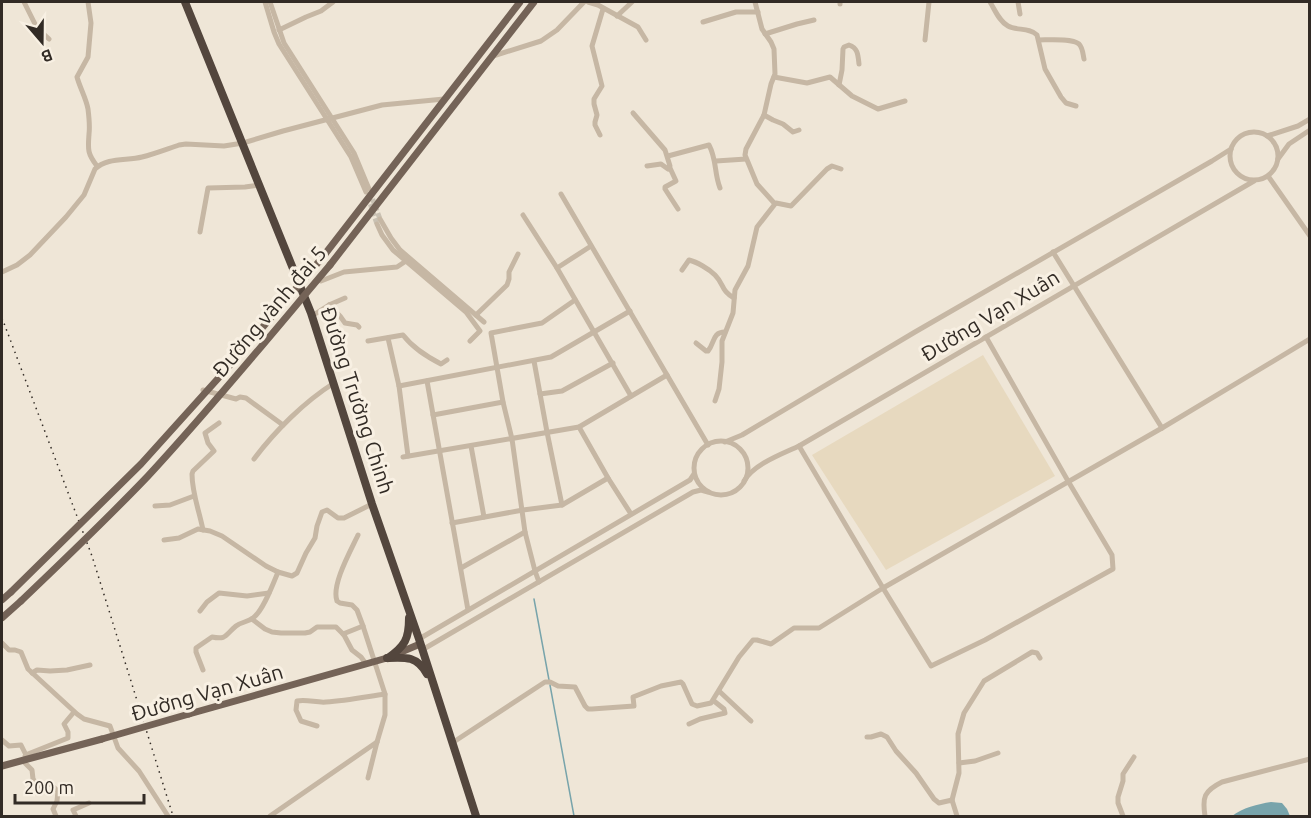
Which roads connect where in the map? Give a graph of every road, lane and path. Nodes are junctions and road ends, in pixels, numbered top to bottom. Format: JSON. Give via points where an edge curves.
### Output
{"nodes":[{"id":1,"x":24,"y":2,"type":"edge"},
{"id":2,"x":88,"y":2,"type":"edge"},
{"id":3,"x":185,"y":2,"type":"edge"},
{"id":4,"x":265,"y":2,"type":"edge"},
{"id":5,"x":270,"y":2,"type":"edge"},
{"id":6,"x":333,"y":2,"type":"edge"},
{"id":7,"x":520,"y":2,"type":"edge"},
{"id":8,"x":534,"y":2,"type":"edge"},
{"id":9,"x":586,"y":2,"type":"edge"},
{"id":10,"x":632,"y":2,"type":"edge"},
{"id":11,"x":755,"y":2,"type":"edge"},
{"id":12,"x":929,"y":2,"type":"edge"},
{"id":13,"x":990,"y":2,"type":"edge"},
{"id":14,"x":1018,"y":2,"type":"edge"},
{"id":15,"x":603,"y":9,"type":"junction"},
{"id":16,"x":758,"y":12,"type":"junction"},
{"id":17,"x":1020,"y":14,"type":"dead end"},
{"id":18,"x":617,"y":16,"type":"junction"},
{"id":19,"x":814,"y":20,"type":"dead end"},
{"id":20,"x":703,"y":22,"type":"dead end"},
{"id":21,"x":279,"y":30,"type":"junction"},
{"id":22,"x":765,"y":34,"type":"junction"},
{"id":23,"x":49,"y":39,"type":"dead end"},
{"id":24,"x":646,"y":40,"type":"dead end"},
{"id":25,"x":925,"y":40,"type":"dead end"},
{"id":26,"x":1039,"y":40,"type":"junction"},
{"id":27,"x":492,"y":56,"type":"junction"},
{"id":28,"x":1084,"y":59,"type":"dead end"},
{"id":29,"x":859,"y":64,"type":"dead end"},
{"id":30,"x":774,"y":77,"type":"junction"},
{"id":31,"x":839,"y":85,"type":"junction"},
{"id":32,"x":444,"y":99,"type":"junction"},
{"id":33,"x":905,"y":100,"type":"dead end"},
{"id":34,"x":1076,"y":106,"type":"dead end"},
{"id":35,"x":633,"y":113,"type":"dead end"},
{"id":36,"x":764,"y":115,"type":"junction"},
{"id":37,"x":330,"y":119,"type":"junction"},
{"id":38,"x":1310,"y":119,"type":"edge"},
{"id":39,"x":799,"y":130,"type":"dead end"},
{"id":40,"x":1310,"y":130,"type":"edge"},
{"id":41,"x":600,"y":135,"type":"dead end"},
{"id":42,"x":1267,"y":135,"type":"junction"},
{"id":43,"x":243,"y":143,"type":"junction"},
{"id":44,"x":1231,"y":149,"type":"junction"},
{"id":45,"x":668,"y":156,"type":"junction"},
{"id":46,"x":746,"y":159,"type":"junction"},
{"id":47,"x":1278,"y":159,"type":"junction"},
{"id":48,"x":716,"y":161,"type":"junction"},
{"id":49,"x":97,"y":166,"type":"junction"},
{"id":50,"x":647,"y":166,"type":"dead end"},
{"id":51,"x":670,"y":168,"type":"junction"},
{"id":52,"x":841,"y":169,"type":"dead end"},
{"id":53,"x":1268,"y":176,"type":"junction"},
{"id":54,"x":1254,"y":181,"type":"junction"},
{"id":55,"x":260,"y":185,"type":"junction"},
{"id":56,"x":720,"y":188,"type":"dead end"},
{"id":57,"x":368,"y":191,"type":"tunnel mouth"},
{"id":58,"x":561,"y":194,"type":"dead end"},
{"id":59,"x":775,"y":204,"type":"junction"},
{"id":60,"x":678,"y":209,"type":"dead end"},
{"id":61,"x":523,"y":215,"type":"dead end"},
{"id":62,"x":200,"y":232,"type":"dead end"},
{"id":63,"x":1310,"y":236,"type":"edge"},
{"id":64,"x":591,"y":246,"type":"junction"},
{"id":65,"x":1053,"y":252,"type":"junction"},
{"id":66,"x":518,"y":254,"type":"dead end"},
{"id":67,"x":406,"y":261,"type":"junction"},
{"id":68,"x":558,"y":268,"type":"junction"},
{"id":69,"x":682,"y":270,"type":"dead end"},
{"id":70,"x":2,"y":272,"type":"edge"},
{"id":71,"x":321,"y":281,"type":"dead end"},
{"id":72,"x":1074,"y":284,"type":"junction"},
{"id":73,"x":345,"y":298,"type":"dead end"},
{"id":74,"x":734,"y":298,"type":"junction"},
{"id":75,"x":575,"y":300,"type":"junction"},
{"id":76,"x":329,"y":305,"type":"junction"},
{"id":77,"x":630,"y":311,"type":"junction"},
{"id":78,"x":476,"y":315,"type":"junction"},
{"id":79,"x":312,"y":316,"type":"junction"},
{"id":80,"x":484,"y":322,"type":"dead end"},
{"id":81,"x":359,"y":327,"type":"dead end"},
{"id":82,"x":725,"y":332,"type":"junction"},
{"id":83,"x":595,"y":333,"type":"junction"},
{"id":84,"x":986,"y":337,"type":"junction"},
{"id":85,"x":388,"y":338,"type":"junction"},
{"id":86,"x":1310,"y":339,"type":"edge"},
{"id":87,"x":368,"y":340,"type":"dead end"},
{"id":88,"x":470,"y":341,"type":"dead end"},
{"id":89,"x":696,"y":343,"type":"dead end"},
{"id":90,"x":447,"y":360,"type":"dead end"},
{"id":91,"x":534,"y":361,"type":"junction"},
{"id":92,"x":613,"y":363,"type":"junction"},
{"id":93,"x":497,"y":367,"type":"junction"},
{"id":94,"x":667,"y":375,"type":"junction"},
{"id":95,"x":427,"y":381,"type":"junction"},
{"id":96,"x":333,"y":383,"type":"junction"},
{"id":97,"x":399,"y":386,"type":"junction"},
{"id":98,"x":203,"y":390,"type":"dead end"},
{"id":99,"x":540,"y":394,"type":"junction"},
{"id":100,"x":631,"y":396,"type":"junction"},
{"id":101,"x":715,"y":401,"type":"dead end"},
{"id":102,"x":503,"y":402,"type":"junction"},
{"id":103,"x":433,"y":416,"type":"junction"},
{"id":104,"x":219,"y":423,"type":"dead end"},
{"id":105,"x":283,"y":425,"type":"junction"},
{"id":106,"x":579,"y":427,"type":"junction"},
{"id":107,"x":1162,"y":428,"type":"junction"},
{"id":108,"x":547,"y":432,"type":"junction"},
{"id":109,"x":512,"y":439,"type":"junction"},
{"id":110,"x":726,"y":442,"type":"junction"},
{"id":111,"x":708,"y":444,"type":"junction"},
{"id":112,"x":471,"y":446,"type":"junction"},
{"id":113,"x":799,"y":446,"type":"junction"},
{"id":114,"x":440,"y":451,"type":"junction"},
{"id":115,"x":254,"y":459,"type":"dead end"},
{"id":116,"x":694,"y":474,"type":"junction"},
{"id":117,"x":608,"y":478,"type":"junction"},
{"id":118,"x":744,"y":481,"type":"junction"},
{"id":119,"x":1068,"y":481,"type":"junction"},
{"id":120,"x":708,"y":492,"type":"junction"},
{"id":121,"x":194,"y":496,"type":"junction"},
{"id":122,"x":372,"y":504,"type":"junction"},
{"id":123,"x":562,"y":505,"type":"junction"},
{"id":124,"x":155,"y":506,"type":"dead end"},
{"id":125,"x":523,"y":510,"type":"junction"},
{"id":126,"x":631,"y":514,"type":"junction"},
{"id":127,"x":484,"y":517,"type":"junction"},
{"id":128,"x":452,"y":523,"type":"junction"},
{"id":129,"x":203,"y":530,"type":"junction"},
{"id":130,"x":525,"y":532,"type":"junction"},
{"id":131,"x":358,"y":535,"type":"dead end"},
{"id":132,"x":164,"y":540,"type":"dead end"},
{"id":133,"x":461,"y":568,"type":"junction"},
{"id":134,"x":535,"y":571,"type":"junction"},
{"id":135,"x":278,"y":572,"type":"junction"},
{"id":136,"x":539,"y":582,"type":"junction"},
{"id":137,"x":883,"y":588,"type":"junction"},
{"id":138,"x":269,"y":593,"type":"junction"},
{"id":139,"x":2,"y":600,"type":"edge"},
{"id":140,"x":468,"y":610,"type":"junction"},
{"id":141,"x":200,"y":611,"type":"dead end"},
{"id":142,"x":409,"y":611,"type":"junction"},
{"id":143,"x":2,"y":618,"type":"edge"},
{"id":144,"x":252,"y":619,"type":"junction"},
{"id":145,"x":363,"y":626,"type":"junction"},
{"id":146,"x":343,"y":634,"type":"junction"},
{"id":147,"x":2,"y":643,"type":"edge"},
{"id":148,"x":420,"y":644,"type":"junction"},
{"id":149,"x":387,"y":658,"type":"junction"},
{"id":150,"x":1040,"y":658,"type":"dead end"},
{"id":151,"x":375,"y":662,"type":"junction"},
{"id":152,"x":366,"y":664,"type":"junction"},
{"id":153,"x":90,"y":665,"type":"dead end"},
{"id":154,"x":203,"y":670,"type":"dead end"},
{"id":155,"x":32,"y":673,"type":"junction"},
{"id":156,"x":434,"y":688,"type":"junction"},
{"id":157,"x":719,"y":691,"type":"junction"},
{"id":158,"x":385,"y":694,"type":"junction"},
{"id":159,"x":714,"y":701,"type":"junction"},
{"id":160,"x":74,"y":712,"type":"junction"},
{"id":161,"x":751,"y":721,"type":"dead end"},
{"id":162,"x":689,"y":724,"type":"dead end"},
{"id":163,"x":317,"y":726,"type":"dead end"},
{"id":164,"x":867,"y":737,"type":"dead end"},
{"id":165,"x":2,"y":740,"type":"edge"},
{"id":166,"x":376,"y":742,"type":"junction"},
{"id":167,"x":452,"y":743,"type":"junction"},
{"id":168,"x":998,"y":753,"type":"dead end"},
{"id":169,"x":1134,"y":757,"type":"dead end"},
{"id":170,"x":25,"y":758,"type":"junction"},
{"id":171,"x":1310,"y":759,"type":"edge"},
{"id":172,"x":959,"y":763,"type":"junction"},
{"id":173,"x":2,"y":766,"type":"edge"},
{"id":174,"x":368,"y":778,"type":"dead end"},
{"id":175,"x":952,"y":800,"type":"junction"},
{"id":176,"x":89,"y":803,"type":"dead end"},
{"id":177,"x":56,"y":816,"type":"edge"},
{"id":178,"x":76,"y":816,"type":"edge"},
{"id":179,"x":168,"y":816,"type":"edge"},
{"id":180,"x":270,"y":816,"type":"edge"},
{"id":181,"x":476,"y":816,"type":"edge"},
{"id":182,"x":957,"y":816,"type":"edge"},
{"id":183,"x":1123,"y":816,"type":"edge"},
{"id":184,"x":1205,"y":816,"type":"edge"}],
"edges":[{"from":1,"to":23,"type":"street","via":[[37,28]]},
{"from":2,"to":49,"type":"street","via":[[88,57],[77,77],[88,110],[87,146]]},
{"from":3,"to":43,"type":"highway","name":"Đường Trường Chinh"},
{"from":4,"to":37,"type":"street","via":[[279,44]]},
{"from":5,"to":21,"type":"street"},
{"from":6,"to":21,"type":"street"},
{"from":7,"to":32,"type":"main road","name":"Đường vành đai 5"},
{"from":8,"to":27,"type":"main road","name":"Đường vành đai 5"},
{"from":9,"to":15,"type":"street"},
{"from":9,"to":27,"type":"street","via":[[541,41]]},
{"from":10,"to":18,"type":"street"},
{"from":11,"to":16,"type":"street"},
{"from":12,"to":25,"type":"street"},
{"from":13,"to":26,"type":"street","via":[[1009,27],[1033,31]]},
{"from":14,"to":17,"type":"street"},
{"from":15,"to":18,"type":"street"},
{"from":15,"to":41,"type":"street","via":[[592,46],[602,86],[594,99],[595,125]]},
{"from":16,"to":20,"type":"street","via":[[736,12]]},
{"from":16,"to":22,"type":"street"},
{"from":18,"to":24,"type":"street","via":[[638,27]]},
{"from":19,"to":22,"type":"street"},
{"from":21,"to":37,"type":"street"},
{"from":22,"to":30,"type":"street","via":[[775,53]]},
{"from":26,"to":28,"type":"street","via":[[1079,44]]},
{"from":26,"to":34,"type":"street","via":[[1045,69],[1061,97]]},
{"from":27,"to":143,"type":"main road","name":"Đường vành đai 5","bridge":true,"via":[[330,265],[242,369],[148,476]]},
{"from":29,"to":31,"type":"street","via":[[855,48],[844,47]]},
{"from":30,"to":31,"type":"street","via":[[807,83],[830,77]]},
{"from":30,"to":36,"type":"street"},
{"from":31,"to":33,"type":"street","via":[[878,109]]},
{"from":32,"to":37,"type":"street","via":[[389,104]]},
{"from":32,"to":139,"type":"main road","name":"Đường vành đai 5","bridge":true,"via":[[322,258],[232,363],[141,464]]},
{"from":35,"to":45,"type":"street"},
{"from":36,"to":39,"type":"street","via":[[793,132]]},
{"from":36,"to":46,"type":"street","via":[[746,149]]},
{"from":37,"to":43,"type":"street"},
{"from":37,"to":57,"type":"street"},
{"from":38,"to":42,"type":"street"},
{"from":40,"to":47,"type":"street","via":[[1289,144]]},
{"from":42,"to":44,"type":"street","via":[[1245,134]]},
{"from":42,"to":47,"type":"street","via":[[1278,150]]},
{"from":43,"to":49,"type":"street","via":[[179,145]]},
{"from":43,"to":55,"type":"highway","name":"Đường Trường Chinh"},
{"from":44,"to":54,"type":"street","via":[[1234,171]]},
{"from":44,"to":65,"type":"street","name":"Đường Vạn Xuân"},
{"from":45,"to":48,"type":"street","via":[[707,145]]},
{"from":45,"to":51,"type":"street"},
{"from":46,"to":48,"type":"street"},
{"from":46,"to":59,"type":"street","via":[[757,184]]},
{"from":47,"to":53,"type":"street"},
{"from":48,"to":56,"type":"street"},
{"from":49,"to":70,"type":"street","via":[[84,195],[66,217],[30,255]]},
{"from":50,"to":51,"type":"street","via":[[661,164]]},
{"from":51,"to":60,"type":"street","via":[[676,181],[665,187]]},
{"from":52,"to":59,"type":"street","via":[[827,169],[791,206]]},
{"from":53,"to":54,"type":"street"},
{"from":53,"to":63,"type":"street"},
{"from":54,"to":72,"type":"street","name":"Đường Vạn Xuân"},
{"from":55,"to":62,"type":"street","via":[[208,188]]},
{"from":55,"to":79,"type":"highway","name":"Đường Trường Chinh"},
{"from":58,"to":64,"type":"street"},
{"from":59,"to":74,"type":"street","via":[[756,227],[749,262]]},
{"from":61,"to":68,"type":"street"},
{"from":64,"to":68,"type":"street"},
{"from":64,"to":77,"type":"street"},
{"from":65,"to":72,"type":"street"},
{"from":65,"to":110,"type":"street","name":"Đường Vạn Xuân"},
{"from":66,"to":78,"type":"street","via":[[507,285]]},
{"from":67,"to":71,"type":"street","via":[[397,267],[344,272]]},
{"from":67,"to":78,"type":"street","via":[[388,243],[379,221],[400,249]]},
{"from":67,"to":88,"type":"street","via":[[471,317],[480,331]]},
{"from":68,"to":75,"type":"street"},
{"from":69,"to":74,"type":"street","via":[[691,259],[715,275],[724,292]]},
{"from":72,"to":84,"type":"street","name":"Đường Vạn Xuân"},
{"from":72,"to":107,"type":"street"},
{"from":73,"to":76,"type":"street"},
{"from":74,"to":82,"type":"street"},
{"from":75,"to":83,"type":"street"},
{"from":75,"to":93,"type":"street","via":[[542,323],[491,333]]},
{"from":76,"to":79,"type":"street"},
{"from":76,"to":81,"type":"street","via":[[345,323]]},
{"from":77,"to":83,"type":"street"},
{"from":77,"to":94,"type":"street"},
{"from":78,"to":80,"type":"street"},
{"from":79,"to":96,"type":"highway","name":"Đường Trường Chinh"},
{"from":82,"to":89,"type":"street","via":[[716,334],[708,351]]},
{"from":82,"to":101,"type":"street"},
{"from":83,"to":91,"type":"street","via":[[551,357]]},
{"from":83,"to":92,"type":"street"},
{"from":84,"to":113,"type":"street","name":"Đường Vạn Xuân"},
{"from":84,"to":119,"type":"street"},
{"from":85,"to":87,"type":"street"},
{"from":85,"to":90,"type":"street","via":[[403,335],[416,350],[441,364]]},
{"from":85,"to":97,"type":"street"},
{"from":86,"to":107,"type":"street"},
{"from":91,"to":93,"type":"street"},
{"from":91,"to":99,"type":"street"},
{"from":92,"to":99,"type":"street","via":[[562,391]]},
{"from":92,"to":100,"type":"street"},
{"from":93,"to":95,"type":"street"},
{"from":93,"to":102,"type":"street"},
{"from":94,"to":100,"type":"street"},
{"from":94,"to":111,"type":"street"},
{"from":95,"to":97,"type":"street"},
{"from":95,"to":103,"type":"street"},
{"from":96,"to":105,"type":"street"},
{"from":96,"to":122,"type":"highway","name":"Đường Trường Chinh"},
{"from":97,"to":114,"type":"street","via":[[406,457]]},
{"from":98,"to":105,"type":"street","via":[[246,398]]},
{"from":99,"to":108,"type":"street"},
{"from":100,"to":106,"type":"street"},
{"from":102,"to":103,"type":"street"},
{"from":102,"to":109,"type":"street"},
{"from":103,"to":114,"type":"street"},
{"from":104,"to":121,"type":"street","via":[[205,433],[214,451],[194,471]]},
{"from":105,"to":115,"type":"street"},
{"from":106,"to":108,"type":"street"},
{"from":106,"to":117,"type":"street"},
{"from":107,"to":119,"type":"street"},
{"from":108,"to":109,"type":"street"},
{"from":108,"to":123,"type":"street"},
{"from":109,"to":112,"type":"street"},
{"from":109,"to":125,"type":"street"},
{"from":110,"to":111,"type":"street"},
{"from":110,"to":118,"type":"street","via":[[745,457]]},
{"from":111,"to":116,"type":"street","via":[[696,457]]},
{"from":112,"to":114,"type":"street"},
{"from":112,"to":127,"type":"street"},
{"from":113,"to":118,"type":"street","name":"Đường Vạn Xuân","via":[[757,468]]},
{"from":113,"to":137,"type":"street"},
{"from":114,"to":128,"type":"street"},
{"from":116,"to":120,"type":"street"},
{"from":116,"to":126,"type":"street","name":"Đường Vạn Xuân"},
{"from":117,"to":123,"type":"street"},
{"from":117,"to":126,"type":"street"},
{"from":118,"to":120,"type":"street","via":[[724,495]]},
{"from":119,"to":137,"type":"street"},
{"from":119,"to":137,"type":"street","via":[[1112,555],[1113,569],[931,666]]},
{"from":120,"to":136,"type":"street","name":"Đường Vạn Xuân","via":[[693,492]]},
{"from":121,"to":124,"type":"street"},
{"from":121,"to":129,"type":"street"},
{"from":122,"to":135,"type":"street","via":[[344,518],[324,510],[297,573],[292,576]]},
{"from":122,"to":142,"type":"highway","name":"Đường Trường Chinh"},
{"from":123,"to":125,"type":"street"},
{"from":125,"to":127,"type":"street"},
{"from":125,"to":130,"type":"street"},
{"from":126,"to":134,"type":"street","name":"Đường Vạn Xuân"},
{"from":127,"to":128,"type":"street"},
{"from":128,"to":133,"type":"street"},
{"from":129,"to":132,"type":"street"},
{"from":129,"to":135,"type":"street","via":[[222,536]]},
{"from":130,"to":133,"type":"street"},
{"from":130,"to":134,"type":"street"},
{"from":131,"to":145,"type":"street","via":[[335,593],[337,601],[355,607]]},
{"from":133,"to":140,"type":"street"},
{"from":134,"to":136,"type":"street"},
{"from":134,"to":140,"type":"street","name":"Đường Vạn Xuân"},
{"from":135,"to":138,"type":"street"},
{"from":136,"to":148,"type":"street","name":"Đường Vạn Xuân"},
{"from":137,"to":157,"type":"street","via":[[819,628],[794,628],[771,644],[753,640]]},
{"from":138,"to":141,"type":"street","via":[[247,596],[219,592]]},
{"from":138,"to":144,"type":"street"},
{"from":140,"to":148,"type":"street","name":"Đường Vạn Xuân"},
{"from":142,"to":148,"type":"highway","name":"Đường Trường Chinh"},
{"from":142,"to":149,"type":"highway","via":[[406,641]]},
{"from":144,"to":146,"type":"street","via":[[272,632],[305,633],[331,626]]},
{"from":144,"to":154,"type":"street","via":[[240,623],[221,639],[212,637],[196,648]]},
{"from":145,"to":146,"type":"street"},
{"from":145,"to":151,"type":"street"},
{"from":146,"to":152,"type":"street"},
{"from":147,"to":155,"type":"street","via":[[9,650],[21,652]]},
{"from":148,"to":149,"type":"main road","name":"Đường Vạn Xuân"},
{"from":148,"to":156,"type":"highway","name":"Đường Trường Chinh"},
{"from":149,"to":151,"type":"main road","name":"Đường Vạn Xuân"},
{"from":149,"to":156,"type":"highway","via":[[403,657],[417,662]]},
{"from":150,"to":172,"type":"street","via":[[1032,651],[979,687],[964,713],[958,734]]},
{"from":151,"to":152,"type":"main road","name":"Đường Vạn Xuân"},
{"from":151,"to":158,"type":"street"},
{"from":152,"to":170,"type":"main road","name":"Đường Vạn Xuân","bridge":true},
{"from":153,"to":155,"type":"street"},
{"from":155,"to":160,"type":"street"},
{"from":156,"to":167,"type":"highway","name":"Đường Trường Chinh"},
{"from":157,"to":159,"type":"street"},
{"from":157,"to":161,"type":"street"},
{"from":158,"to":163,"type":"street","via":[[352,700],[297,701],[301,721]]},
{"from":158,"to":166,"type":"street","via":[[385,715]]},
{"from":159,"to":162,"type":"street","via":[[725,713]]},
{"from":159,"to":167,"type":"street","via":[[694,706],[681,682],[633,697],[634,706],[592,710],[585,706],[574,687],[549,682]]},
{"from":160,"to":170,"type":"street","via":[[64,724],[68,738]]},
{"from":160,"to":179,"type":"street","via":[[110,726],[118,748],[139,771]]},
{"from":164,"to":175,"type":"street","via":[[883,734],[934,800]]},
{"from":165,"to":170,"type":"street","via":[[9,746],[21,745]]},
{"from":166,"to":174,"type":"street"},
{"from":166,"to":180,"type":"street"},
{"from":167,"to":181,"type":"highway","name":"Đường Trường Chinh"},
{"from":168,"to":172,"type":"street"},
{"from":169,"to":183,"type":"street","via":[[1118,797]]},
{"from":170,"to":173,"type":"main road","name":"Đường Vạn Xuân"},
{"from":170,"to":177,"type":"street","via":[[36,785],[49,783],[58,791],[53,809]]},
{"from":171,"to":184,"type":"street","via":[[1222,782],[1206,794]]},
{"from":172,"to":175,"type":"street"},
{"from":175,"to":182,"type":"street"},
{"from":176,"to":178,"type":"street","via":[[74,809]]}]}
